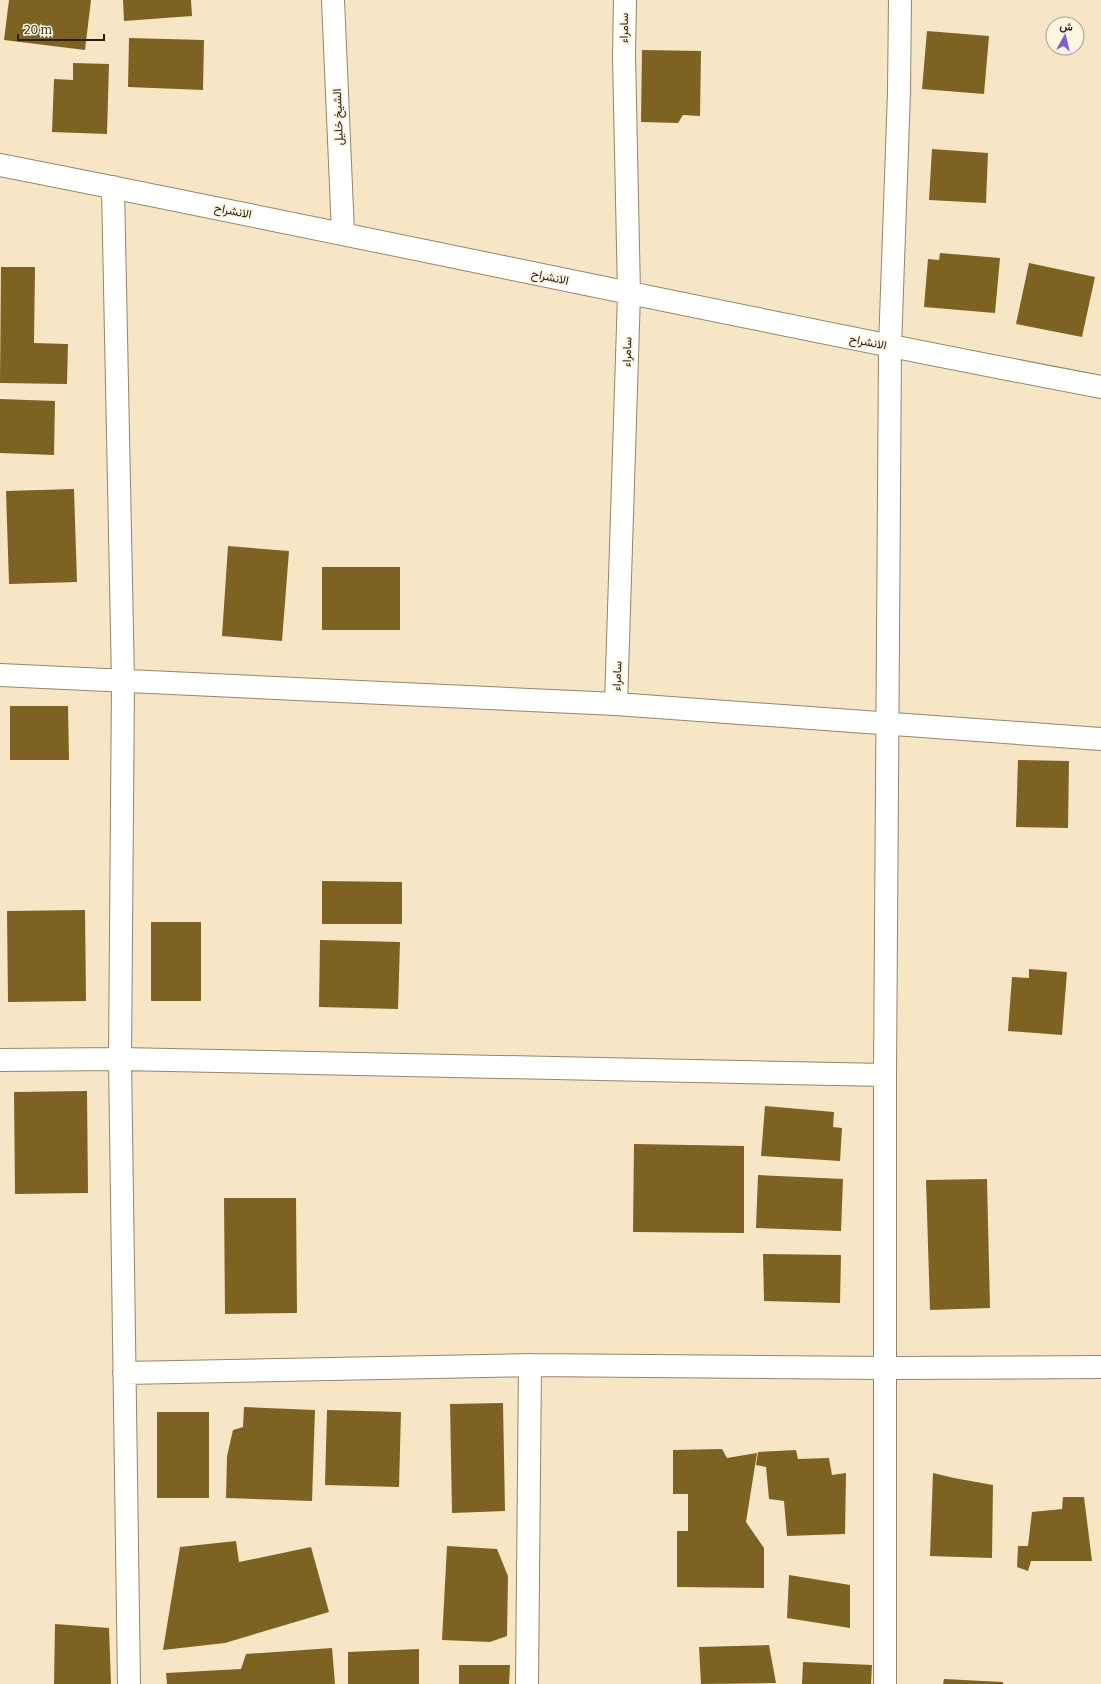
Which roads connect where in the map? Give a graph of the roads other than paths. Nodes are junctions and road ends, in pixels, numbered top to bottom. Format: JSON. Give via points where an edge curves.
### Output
{"nodes":[{"id":1,"x":333,"y":0,"type":"edge"},
{"id":2,"x":625,"y":0,"type":"edge"},
{"id":3,"x":900,"y":0,"type":"edge"},
{"id":4,"x":0,"y":165,"type":"edge"},
{"id":5,"x":113,"y":187,"type":"junction"},
{"id":6,"x":343,"y":233,"type":"junction"},
{"id":7,"x":629,"y":294,"type":"junction"},
{"id":8,"x":890,"y":347,"type":"junction"},
{"id":9,"x":1101,"y":387,"type":"edge"},
{"id":10,"x":0,"y":675,"type":"edge"},
{"id":11,"x":123,"y":681,"type":"junction"},
{"id":12,"x":616,"y":704,"type":"junction"},
{"id":13,"x":889,"y":725,"type":"junction"},
{"id":14,"x":1101,"y":739,"type":"edge"},
{"id":15,"x":120,"y":1059,"type":"junction"},
{"id":16,"x":0,"y":1060,"type":"edge"},
{"id":17,"x":885,"y":1075,"type":"junction"},
{"id":18,"x":530,"y":1365,"type":"junction"},
{"id":19,"x":1101,"y":1367,"type":"edge"},
{"id":20,"x":886,"y":1368,"type":"junction"},
{"id":21,"x":124,"y":1373,"type":"junction"},
{"id":22,"x":128,"y":1684,"type":"edge"},
{"id":23,"x":527,"y":1684,"type":"edge"},
{"id":24,"x":885,"y":1684,"type":"edge"}],
"edges":[{"from":1,"to":6,"type":"street","name":"الشيخ خليل"},
{"from":2,"to":7,"type":"street","name":"سامراء"},
{"from":3,"to":8,"type":"street"},
{"from":4,"to":5,"type":"street","name":"الانشراح"},
{"from":5,"to":6,"type":"street","name":"الانشراح"},
{"from":5,"to":11,"type":"street"},
{"from":6,"to":7,"type":"street","name":"الانشراح"},
{"from":7,"to":8,"type":"street","name":"الانشراح"},
{"from":7,"to":12,"type":"street","name":"سامراء"},
{"from":8,"to":9,"type":"street","name":"الانشراح"},
{"from":8,"to":13,"type":"street"},
{"from":10,"to":11,"type":"street"},
{"from":11,"to":12,"type":"street"},
{"from":11,"to":15,"type":"street"},
{"from":12,"to":13,"type":"street"},
{"from":13,"to":14,"type":"street"},
{"from":13,"to":17,"type":"street"},
{"from":15,"to":16,"type":"street"},
{"from":15,"to":17,"type":"street"},
{"from":15,"to":21,"type":"street"},
{"from":17,"to":20,"type":"street"},
{"from":18,"to":20,"type":"street"},
{"from":18,"to":21,"type":"street"},
{"from":18,"to":23,"type":"street"},
{"from":19,"to":20,"type":"street"},
{"from":20,"to":24,"type":"street"},
{"from":21,"to":22,"type":"street"}]}
